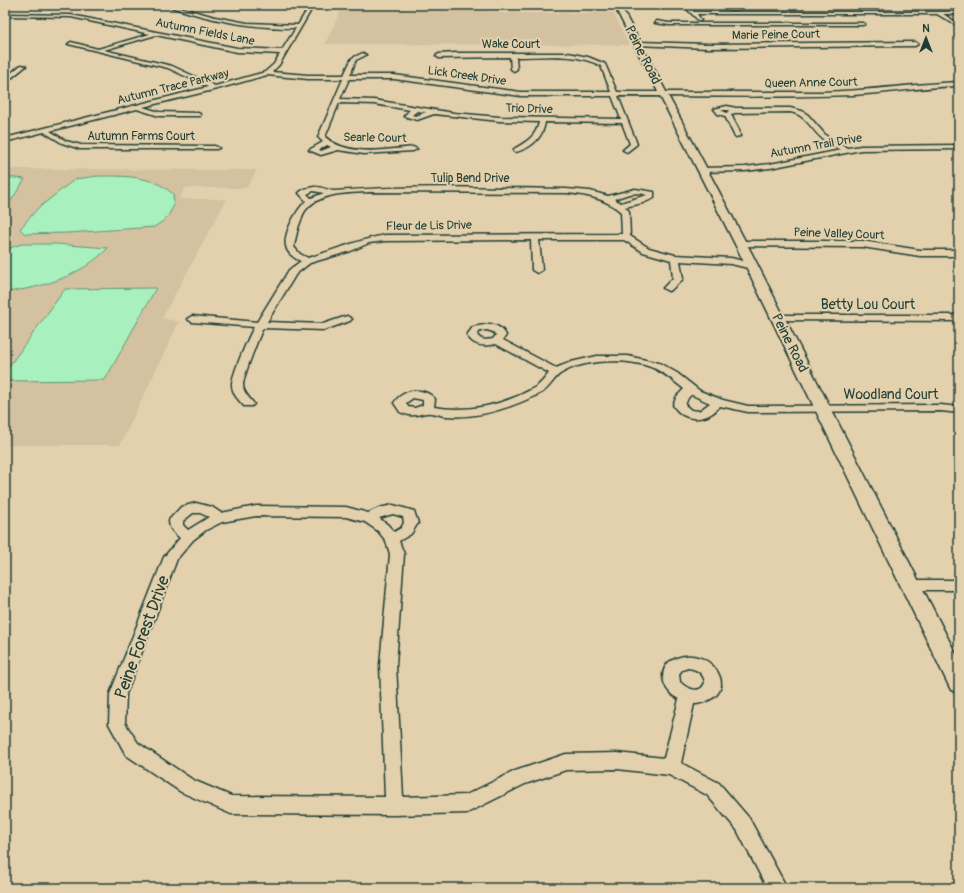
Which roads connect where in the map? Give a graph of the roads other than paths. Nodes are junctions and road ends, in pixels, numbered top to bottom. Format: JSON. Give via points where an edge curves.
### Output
{"nodes":[{"id":1,"x":312,"y":5,"type":"edge"},
{"id":2,"x":617,"y":5,"type":"edge"},
{"id":3,"x":680,"y":5,"type":"edge"},
{"id":4,"x":173,"y":6,"type":"edge"},
{"id":5,"x":688,"y":6,"type":"edge"},
{"id":6,"x":748,"y":8,"type":"dead end"},
{"id":7,"x":806,"y":8,"type":"dead end"},
{"id":8,"x":864,"y":8,"type":"dead end"},
{"id":9,"x":694,"y":13,"type":"junction"},
{"id":10,"x":753,"y":13,"type":"junction"},
{"id":11,"x":812,"y":13,"type":"junction"},
{"id":12,"x":871,"y":13,"type":"junction"},
{"id":13,"x":938,"y":13,"type":"junction"},
{"id":14,"x":959,"y":13,"type":"edge"},
{"id":15,"x":5,"y":15,"type":"edge"},
{"id":16,"x":657,"y":22,"type":"dead end"},
{"id":17,"x":702,"y":24,"type":"junction"},
{"id":18,"x":863,"y":24,"type":"dead end"},
{"id":19,"x":299,"y":26,"type":"junction"},
{"id":20,"x":959,"y":26,"type":"edge"},
{"id":21,"x":156,"y":33,"type":"junction"},
{"id":22,"x":71,"y":44,"type":"dead end"},
{"id":23,"x":638,"y":44,"type":"junction"},
{"id":24,"x":915,"y":44,"type":"dead end"},
{"id":25,"x":98,"y":50,"type":"junction"},
{"id":26,"x":283,"y":52,"type":"junction"},
{"id":27,"x":363,"y":55,"type":"dead end"},
{"id":28,"x":513,"y":55,"type":"junction"},
{"id":29,"x":439,"y":56,"type":"dead end"},
{"id":30,"x":594,"y":57,"type":"junction"},
{"id":31,"x":601,"y":57,"type":"dead end"},
{"id":32,"x":23,"y":66,"type":"dead end"},
{"id":33,"x":514,"y":69,"type":"dead end"},
{"id":34,"x":267,"y":73,"type":"junction"},
{"id":35,"x":346,"y":77,"type":"junction"},
{"id":36,"x":5,"y":81,"type":"edge"},
{"id":37,"x":959,"y":84,"type":"edge"},
{"id":38,"x":215,"y":88,"type":"junction"},
{"id":39,"x":614,"y":95,"type":"junction"},
{"id":40,"x":664,"y":95,"type":"junction"},
{"id":41,"x":337,"y":101,"type":"junction"},
{"id":42,"x":138,"y":107,"type":"junction"},
{"id":43,"x":415,"y":109,"type":"junction"},
{"id":44,"x":735,"y":110,"type":"junction"},
{"id":45,"x":433,"y":112,"type":"junction"},
{"id":46,"x":198,"y":115,"type":"dead end"},
{"id":47,"x":728,"y":115,"type":"junction"},
{"id":48,"x":542,"y":121,"type":"junction"},
{"id":49,"x":625,"y":121,"type":"junction"},
{"id":50,"x":46,"y":131,"type":"junction"},
{"id":51,"x":737,"y":136,"type":"dead end"},
{"id":52,"x":5,"y":140,"type":"edge"},
{"id":53,"x":326,"y":143,"type":"junction"},
{"id":54,"x":959,"y":147,"type":"edge"},
{"id":55,"x":215,"y":148,"type":"dead end"},
{"id":56,"x":337,"y":148,"type":"junction"},
{"id":57,"x":413,"y":149,"type":"dead end"},
{"id":58,"x":516,"y":150,"type":"dead end"},
{"id":59,"x":627,"y":150,"type":"dead end"},
{"id":60,"x":846,"y":150,"type":"junction"},
{"id":61,"x":702,"y":170,"type":"junction"},
{"id":62,"x":331,"y":194,"type":"junction"},
{"id":63,"x":608,"y":199,"type":"junction"},
{"id":64,"x":311,"y":201,"type":"junction"},
{"id":65,"x":620,"y":206,"type":"junction"},
{"id":66,"x":626,"y":237,"type":"junction"},
{"id":67,"x":535,"y":238,"type":"junction"},
{"id":68,"x":743,"y":248,"type":"junction"},
{"id":69,"x":959,"y":253,"type":"edge"},
{"id":70,"x":675,"y":258,"type":"junction"},
{"id":71,"x":698,"y":258,"type":"junction"},
{"id":72,"x":307,"y":261,"type":"junction"},
{"id":73,"x":752,"y":266,"type":"junction"},
{"id":74,"x":537,"y":270,"type":"dead end"},
{"id":75,"x":668,"y":288,"type":"dead end"},
{"id":76,"x":776,"y":318,"type":"junction"},
{"id":77,"x":959,"y":318,"type":"edge"},
{"id":78,"x":192,"y":319,"type":"dead end"},
{"id":79,"x":347,"y":319,"type":"dead end"},
{"id":80,"x":260,"y":325,"type":"junction"},
{"id":81,"x":496,"y":341,"type":"dead end"},
{"id":82,"x":556,"y":372,"type":"junction"},
{"id":83,"x":691,"y":388,"type":"junction"},
{"id":84,"x":717,"y":402,"type":"junction"},
{"id":85,"x":248,"y":404,"type":"dead end"},
{"id":86,"x":426,"y":409,"type":"dead end"},
{"id":87,"x":823,"y":409,"type":"junction"},
{"id":88,"x":959,"y":410,"type":"edge"},
{"id":89,"x":219,"y":518,"type":"junction"},
{"id":90,"x":369,"y":518,"type":"junction"},
{"id":91,"x":188,"y":537,"type":"junction"},
{"id":92,"x":392,"y":539,"type":"junction"},
{"id":93,"x":911,"y":585,"type":"junction"},
{"id":94,"x":959,"y":585,"type":"edge"},
{"id":95,"x":959,"y":683,"type":"edge"},
{"id":96,"x":688,"y":696,"type":"dead end"},
{"id":97,"x":671,"y":766,"type":"junction"},
{"id":98,"x":394,"y":806,"type":"junction"},
{"id":99,"x":777,"y":888,"type":"edge"}],
"edges":[{"from":1,"to":19,"type":"street"},
{"from":2,"to":23,"type":"street","name":"Peine Road"},
{"from":3,"to":5,"type":"street"},
{"from":4,"to":19,"type":"street","via":[[239,23]]},
{"from":5,"to":9,"type":"street"},
{"from":6,"to":10,"type":"street"},
{"from":7,"to":11,"type":"street"},
{"from":8,"to":12,"type":"street"},
{"from":9,"to":10,"type":"street"},
{"from":9,"to":17,"type":"street"},
{"from":10,"to":11,"type":"street"},
{"from":11,"to":12,"type":"street"},
{"from":12,"to":13,"type":"street"},
{"from":13,"to":14,"type":"street"},
{"from":13,"to":20,"type":"street"},
{"from":15,"to":21,"type":"street","name":"Autumn Fields Lane","via":[[71,16]]},
{"from":16,"to":17,"type":"street"},
{"from":17,"to":18,"type":"street"},
{"from":19,"to":26,"type":"street"},
{"from":21,"to":25,"type":"street"},
{"from":21,"to":26,"type":"street","name":"Autumn Fields Lane","via":[[237,50]]},
{"from":22,"to":25,"type":"street"},
{"from":23,"to":24,"type":"street","name":"Marie Peine Court"},
{"from":23,"to":40,"type":"street","name":"Peine Road"},
{"from":25,"to":38,"type":"street","via":[[170,67]]},
{"from":26,"to":34,"type":"street","via":[[276,65]]},
{"from":27,"to":35,"type":"street","name":"Searle Court","via":[[354,59]]},
{"from":28,"to":29,"type":"street","name":"Wake Court"},
{"from":28,"to":30,"type":"street","name":"Wake Court"},
{"from":28,"to":33,"type":"street"},
{"from":30,"to":31,"type":"street"},
{"from":30,"to":39,"type":"street","name":"Wake Court","via":[[603,64]]},
{"from":32,"to":36,"type":"street"},
{"from":34,"to":35,"type":"street","name":"Lick Creek Drive"},
{"from":34,"to":38,"type":"street","name":"Autumn Trace Parkway"},
{"from":35,"to":39,"type":"street","name":"Lick Creek Drive","via":[[394,77],[511,93]]},
{"from":35,"to":41,"type":"street","name":"Searle Court"},
{"from":37,"to":40,"type":"street","name":"Queen Anne Court","via":[[848,94]]},
{"from":38,"to":42,"type":"street","name":"Autumn Trace Parkway"},
{"from":39,"to":40,"type":"street","name":"Lick Creek Drive"},
{"from":39,"to":49,"type":"street","name":"Wake Court"},
{"from":40,"to":61,"type":"street","name":"Peine Road"},
{"from":41,"to":43,"type":"street","name":"Trio Drive","via":[[374,102]]},
{"from":41,"to":53,"type":"street","name":"Searle Court","via":[[321,137]]},
{"from":42,"to":46,"type":"street","via":[[145,112],[167,115]]},
{"from":42,"to":50,"type":"street","name":"Autumn Trace Parkway"},
{"from":43,"to":45,"type":"street","name":"Trio Drive"},
{"from":43,"to":45,"type":"street","name":"Trio Drive","via":[[407,116],[417,118]]},
{"from":44,"to":47,"type":"street"},
{"from":44,"to":47,"type":"street","via":[[717,109],[720,113]]},
{"from":44,"to":60,"type":"street","via":[[790,110],[803,114],[826,139]]},
{"from":45,"to":48,"type":"street","name":"Trio Drive"},
{"from":47,"to":51,"type":"street"},
{"from":48,"to":49,"type":"street","name":"Trio Drive"},
{"from":48,"to":58,"type":"street","via":[[541,132],[533,141]]},
{"from":49,"to":59,"type":"street","name":"Wake Court","via":[[634,144]]},
{"from":50,"to":52,"type":"street","name":"Autumn Trace Parkway"},
{"from":50,"to":55,"type":"street","name":"Autumn Farms Court","via":[[64,142],[80,147]]},
{"from":53,"to":56,"type":"street","name":"Searle Court"},
{"from":53,"to":56,"type":"street","name":"Searle Court","via":[[313,150],[321,153]]},
{"from":54,"to":60,"type":"street","name":"Autumn Trail Drive"},
{"from":56,"to":57,"type":"street","name":"Searle Court","via":[[392,152]]},
{"from":60,"to":61,"type":"street","name":"Autumn Trail Drive","via":[[770,166]]},
{"from":61,"to":68,"type":"street","name":"Peine Road"},
{"from":62,"to":63,"type":"street","name":"Tulip Bend Drive","via":[[370,190],[566,191],[588,193]]},
{"from":62,"to":64,"type":"street","name":"Tulip Bend Drive"},
{"from":62,"to":64,"type":"street","name":"Tulip Bend Drive","via":[[322,189],[308,189],[303,193]]},
{"from":63,"to":65,"type":"street","name":"Tulip Bend Drive"},
{"from":63,"to":65,"type":"street","via":[[640,191],[651,194],[641,201]]},
{"from":64,"to":72,"type":"street","via":[[301,210],[290,239],[290,247],[297,256]]},
{"from":65,"to":66,"type":"street","via":[[625,211]]},
{"from":66,"to":67,"type":"street","name":"Fleur de Lis Drive"},
{"from":66,"to":70,"type":"street","via":[[646,250]]},
{"from":67,"to":72,"type":"street","name":"Fleur de Lis Drive","via":[[385,238],[367,241]]},
{"from":67,"to":74,"type":"street"},
{"from":68,"to":69,"type":"street","name":"Peine Valley Court","via":[[862,244],[920,253]]},
{"from":68,"to":71,"type":"street","via":[[729,255]]},
{"from":68,"to":73,"type":"street","name":"Peine Road"},
{"from":70,"to":71,"type":"street"},
{"from":70,"to":75,"type":"street","via":[[678,279]]},
{"from":71,"to":73,"type":"street"},
{"from":72,"to":80,"type":"street","name":"Fleur de Lis Drive","via":[[292,272]]},
{"from":73,"to":76,"type":"street","name":"Peine Road"},
{"from":76,"to":77,"type":"street","name":"Betty Lou Court"},
{"from":76,"to":87,"type":"street","name":"Peine Road"},
{"from":78,"to":80,"type":"street"},
{"from":79,"to":80,"type":"street","via":[[324,327]]},
{"from":80,"to":85,"type":"street","name":"Fleur de Lis Drive","via":[[253,337],[237,385],[240,395]]},
{"from":81,"to":82,"type":"street"},
{"from":82,"to":83,"type":"street","name":"Woodland Court","via":[[574,364],[597,359],[628,359],[665,370]]},
{"from":82,"to":86,"type":"street","via":[[539,390],[507,404],[471,412]]},
{"from":83,"to":84,"type":"street","name":"Woodland Court","via":[[696,393]]},
{"from":83,"to":84,"type":"street","via":[[679,405],[686,412],[701,415]]},
{"from":84,"to":87,"type":"street","name":"Woodland Court","via":[[748,409]]},
{"from":87,"to":88,"type":"street","name":"Woodland Court"},
{"from":87,"to":93,"type":"street","name":"Peine Road"},
{"from":89,"to":90,"type":"street","name":"Peine Forest Drive","via":[[256,511],[346,512]]},
{"from":89,"to":91,"type":"street","name":"Peine Forest Drive"},
{"from":89,"to":91,"type":"street","via":[[207,510],[195,508],[181,512],[176,520],[176,527]]},
{"from":90,"to":92,"type":"street","name":"Peine Forest Drive","via":[[383,528]]},
{"from":90,"to":92,"type":"street","via":[[384,510],[400,510],[409,514],[411,523],[406,531]]},
{"from":91,"to":98,"type":"street","name":"Peine Forest Drive","via":[[171,557],[118,694],[117,724],[132,749],[187,786],[232,805]]},
{"from":92,"to":98,"type":"street","via":[[397,554],[388,665]]},
{"from":93,"to":94,"type":"street"},
{"from":93,"to":95,"type":"street","name":"Peine Road"},
{"from":96,"to":97,"type":"street"},
{"from":97,"to":98,"type":"street","name":"Peine Forest Drive","via":[[617,761],[566,762],[521,777],[467,804]]},
{"from":97,"to":99,"type":"street","name":"Peine Forest Drive","via":[[713,789],[743,824]]}]}
